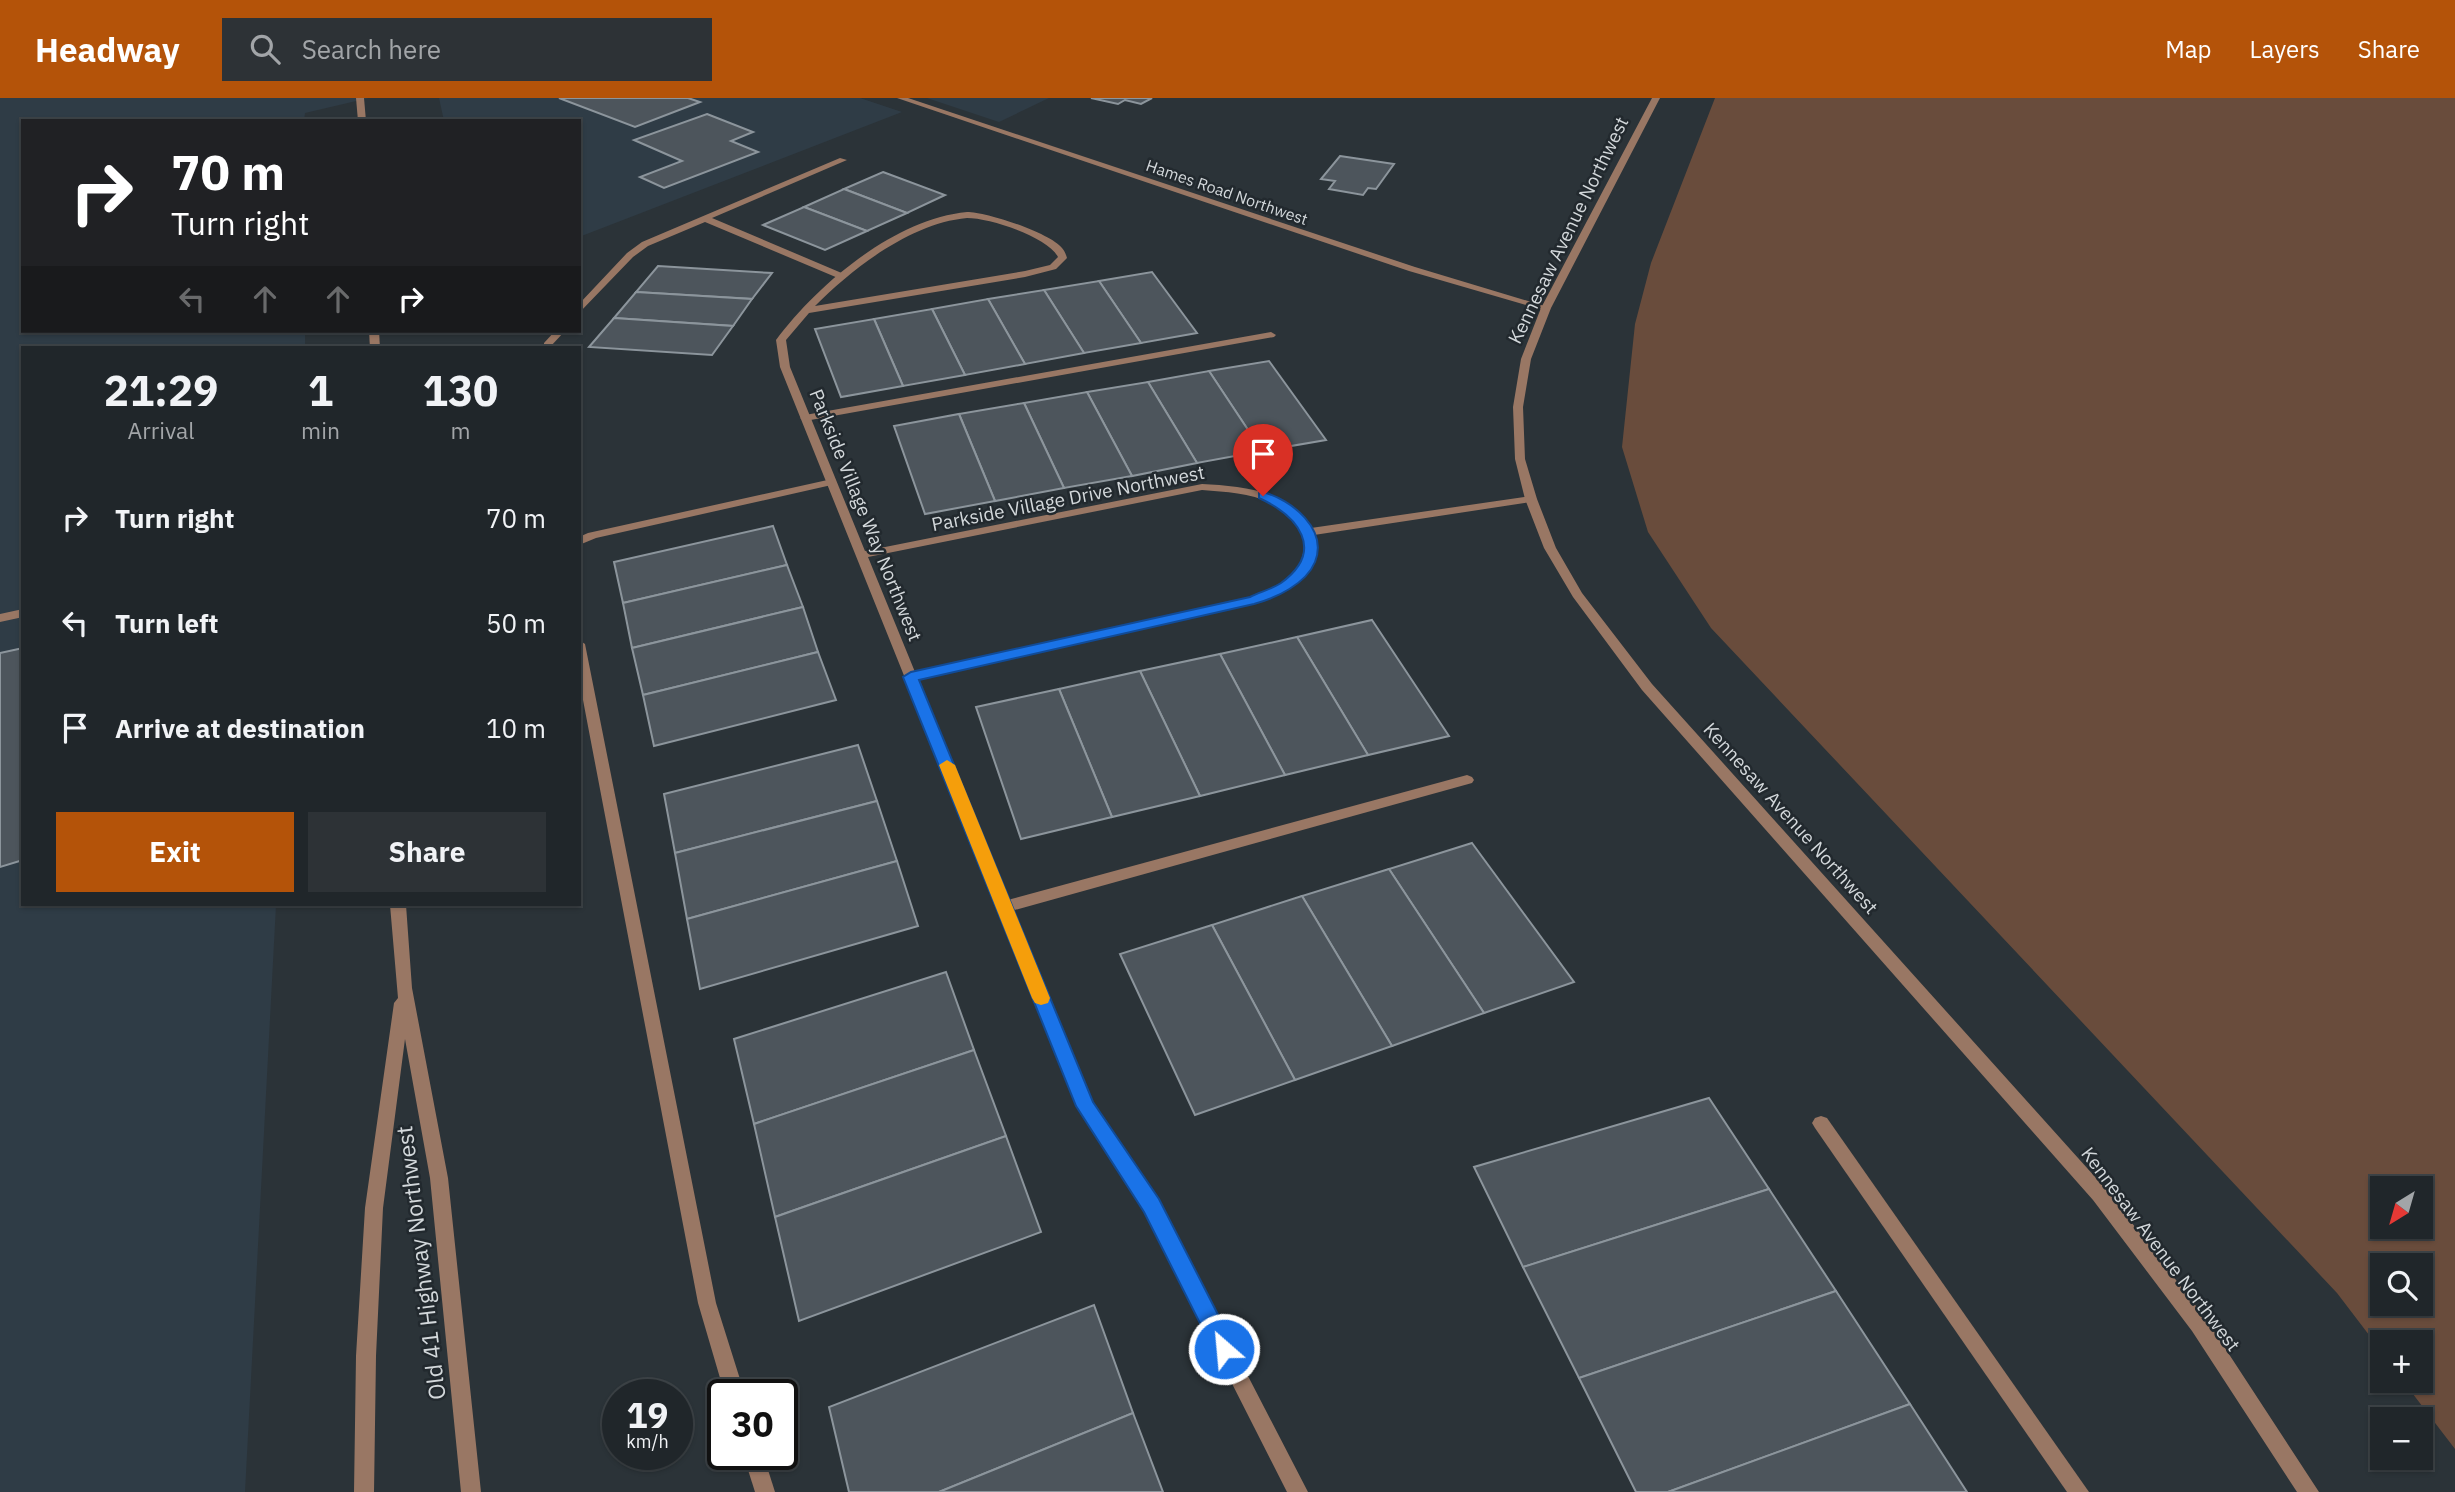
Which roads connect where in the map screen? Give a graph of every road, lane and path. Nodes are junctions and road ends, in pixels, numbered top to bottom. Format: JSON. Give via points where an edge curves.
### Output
{"nodes":[{"id":1,"x":360,"y":98,"type":"edge"},
{"id":2,"x":901,"y":98,"type":"edge"},
{"id":3,"x":1656,"y":98,"type":"edge"},
{"id":4,"x":362,"y":119,"type":"edge"},
{"id":5,"x":843,"y":160,"type":"dead end"},
{"id":6,"x":704,"y":218,"type":"junction"},
{"id":7,"x":841,"y":276,"type":"junction"},
{"id":8,"x":581,"y":308,"type":"edge"},
{"id":9,"x":1546,"y":308,"type":"junction"},
{"id":10,"x":803,"y":312,"type":"junction"},
{"id":11,"x":558,"y":333,"type":"edge"},
{"id":12,"x":1271,"y":335,"type":"dead end"},
{"id":13,"x":547,"y":345,"type":"dead end"},
{"id":14,"x":805,"y":418,"type":"junction"},
{"id":15,"x":832,"y":482,"type":"junction"},
{"id":16,"x":1531,"y":499,"type":"junction"},
{"id":17,"x":1308,"y":532,"type":"junction"},
{"id":18,"x":581,"y":541,"type":"edge"},
{"id":19,"x":861,"y":555,"type":"junction"},
{"id":20,"x":21,"y":613,"type":"edge"},
{"id":21,"x":0,"y":618,"type":"edge"},
{"id":22,"x":581,"y":654,"type":"edge"},
{"id":23,"x":911,"y":677,"type":"junction"},
{"id":24,"x":1467,"y":780,"type":"dead end"},
{"id":25,"x":398,"y":906,"type":"edge"},
{"id":26,"x":1004,"y":907,"type":"junction"},
{"id":27,"x":404,"y":988,"type":"junction"},
{"id":28,"x":1821,"y":1123,"type":"dead end"},
{"id":29,"x":730,"y":1379,"type":"edge"},
{"id":30,"x":758,"y":1470,"type":"edge"},
{"id":31,"x":364,"y":1492,"type":"edge"},
{"id":32,"x":471,"y":1492,"type":"edge"},
{"id":33,"x":765,"y":1492,"type":"edge"},
{"id":34,"x":1297,"y":1492,"type":"edge"},
{"id":35,"x":2079,"y":1492,"type":"edge"},
{"id":36,"x":2309,"y":1492,"type":"edge"}],
"edges":[{"from":1,"to":4,"type":"street"},
{"from":2,"to":9,"type":"street","name":"Hames Road Northwest","via":[[1399,265]]},
{"from":3,"to":9,"type":"street","name":"Kennesaw Avenue Northwest"},
{"from":5,"to":6,"type":"street"},
{"from":6,"to":7,"type":"street"},
{"from":6,"to":8,"type":"street","via":[[637,249]]},
{"from":7,"to":10,"type":"street","name":"Parkside Village Way Northwest"},
{"from":7,"to":10,"type":"street","name":"Parkside Village Way Northwest","via":[[911,233],[946,218],[973,214],[1036,236],[1058,248],[1063,258],[1053,267],[1025,274]]},
{"from":9,"to":16,"type":"street","name":"Kennesaw Avenue Northwest","via":[[1526,359],[1518,407],[1520,459]]},
{"from":10,"to":14,"type":"street","name":"Parkside Village Way Northwest","via":[[781,340],[785,367]]},
{"from":11,"to":13,"type":"street"},
{"from":12,"to":14,"type":"street"},
{"from":14,"to":15,"type":"street","name":"Parkside Village Way Northwest"},
{"from":15,"to":18,"type":"street","via":[[592,534]]},
{"from":15,"to":19,"type":"street","name":"Parkside Village Way Northwest"},
{"from":16,"to":17,"type":"street"},
{"from":16,"to":36,"type":"street","name":"Kennesaw Avenue Northwest","via":[[1550,548],[1577,594],[1647,687],[2099,1194],[2199,1325]]},
{"from":17,"to":19,"type":"street","name":"Parkside Village Drive Northwest","via":[[1283,505],[1263,496],[1234,488],[1202,487]]},
{"from":17,"to":23,"type":"street","via":[[1312,546],[1308,563],[1285,587],[1254,600]]},
{"from":19,"to":23,"type":"street","name":"Parkside Village Way Northwest"},
{"from":20,"to":21,"type":"street"},
{"from":22,"to":29,"type":"street","via":[[707,1303]]},
{"from":23,"to":26,"type":"street","name":"Parkside Village Way Northwest"},
{"from":24,"to":26,"type":"street"},
{"from":25,"to":27,"type":"street","name":"Old 41 Highway Northwest"},
{"from":26,"to":34,"type":"street","name":"Parkside Village Way Northwest","via":[[1085,1106],[1151,1206]]},
{"from":27,"to":31,"type":"street","name":"Old 41 Highway Northwest","via":[[374,1208]]},
{"from":27,"to":32,"type":"street","name":"Old 41 Highway Northwest","via":[[439,1178]]},
{"from":28,"to":35,"type":"street"},
{"from":30,"to":33,"type":"street"}]}
